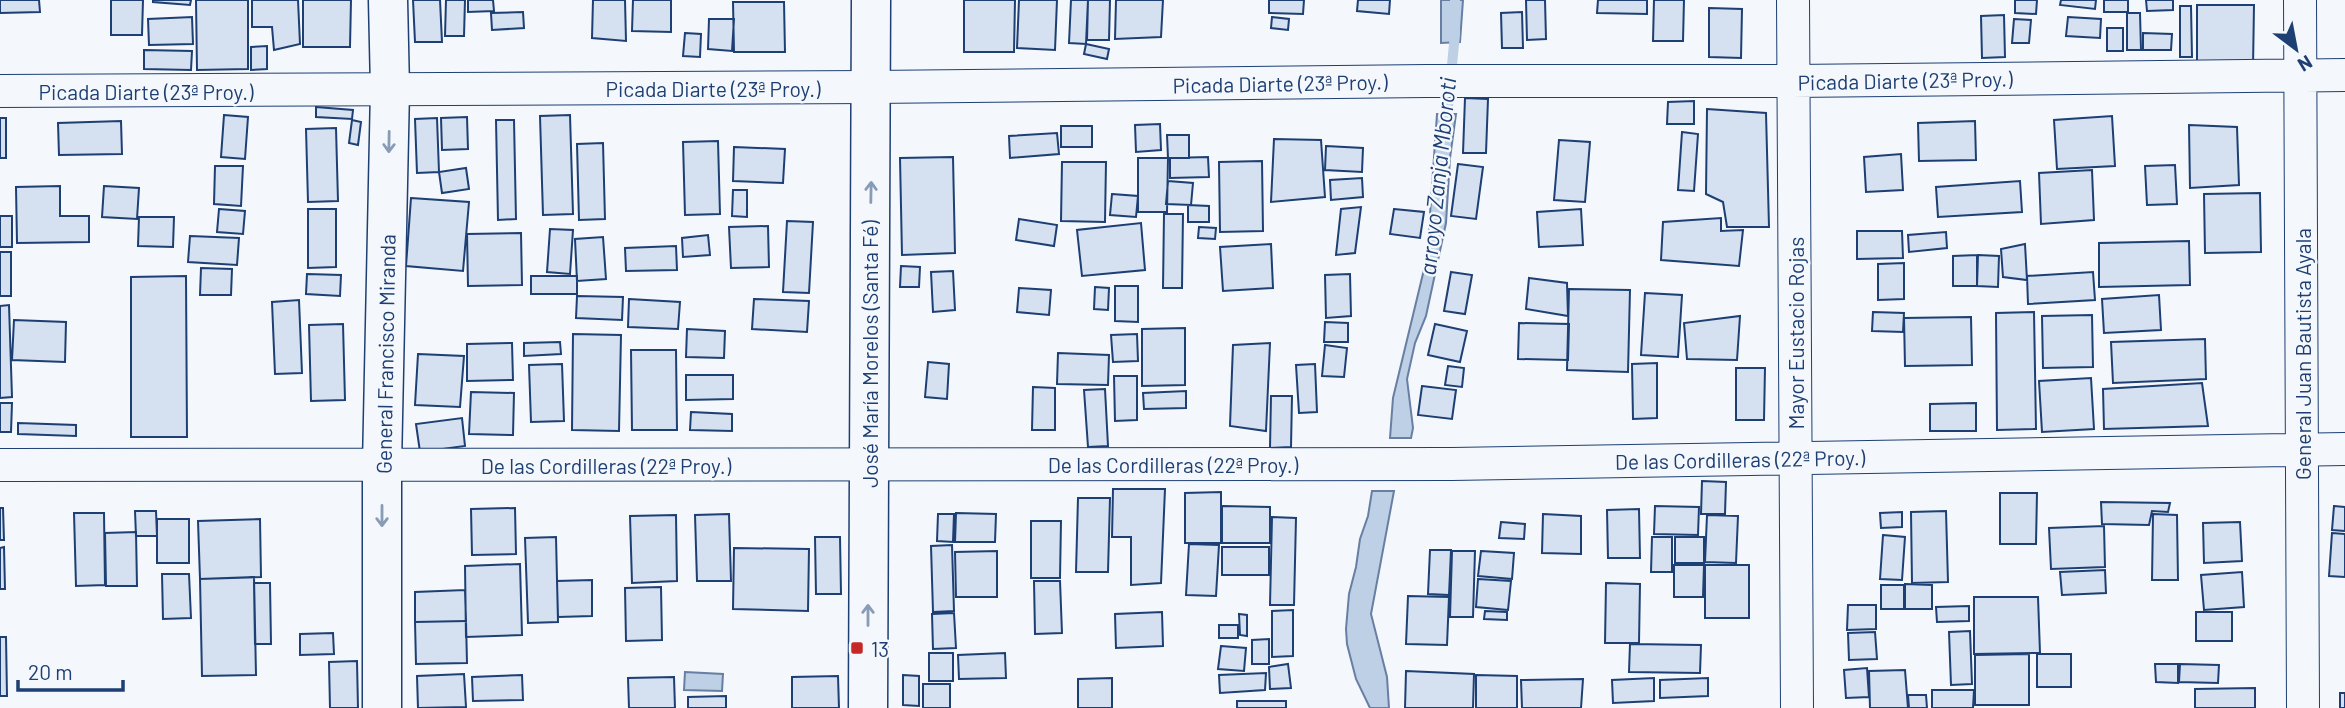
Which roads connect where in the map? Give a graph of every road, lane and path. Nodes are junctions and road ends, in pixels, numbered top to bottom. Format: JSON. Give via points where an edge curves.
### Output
{"nodes":[{"id":1,"x":388,"y":0,"type":"edge"},
{"id":2,"x":871,"y":0,"type":"edge"},
{"id":3,"x":1793,"y":0,"type":"edge"},
{"id":4,"x":2300,"y":0,"type":"edge"},
{"id":5,"x":2345,"y":75,"type":"edge"},
{"id":6,"x":2301,"y":76,"type":"junction"},
{"id":7,"x":1793,"y":81,"type":"junction"},
{"id":8,"x":872,"y":87,"type":"junction"},
{"id":9,"x":390,"y":89,"type":"junction"},
{"id":10,"x":0,"y":91,"type":"edge"},
{"id":11,"x":2302,"y":449,"type":"junction"},
{"id":12,"x":2345,"y":449,"type":"edge"},
{"id":13,"x":1796,"y":458,"type":"junction"},
{"id":14,"x":0,"y":465,"type":"edge"},
{"id":15,"x":382,"y":465,"type":"junction"},
{"id":16,"x":868,"y":465,"type":"junction"},
{"id":17,"x":382,"y":708,"type":"edge"},
{"id":18,"x":868,"y":708,"type":"edge"},
{"id":19,"x":1797,"y":708,"type":"edge"},
{"id":20,"x":2304,"y":708,"type":"edge"}],
"edges":[{"from":1,"to":9,"type":"street","name":"General Francisco Miranda"},
{"from":2,"to":8,"type":"street","name":"José María Morelos (Santa Fé)"},
{"from":3,"to":7,"type":"street","name":"Mayor Eustacio Rojas"},
{"from":4,"to":6,"type":"street","name":"General Juan Bautista Ayala"},
{"from":5,"to":6,"type":"street","name":"Picada Diarte (23ª Proy.)"},
{"from":6,"to":7,"type":"street","name":"Picada Diarte (23ª Proy.)"},
{"from":6,"to":11,"type":"street","name":"General Juan Bautista Ayala"},
{"from":7,"to":8,"type":"street","name":"Picada Diarte (23ª Proy.)"},
{"from":7,"to":13,"type":"street","name":"Mayor Eustacio Rojas"},
{"from":8,"to":9,"type":"street","name":"Picada Diarte (23ª Proy.)"},
{"from":16,"to":8,"type":"street","name":"José María Morelos (Santa Fé)","one_way":true},
{"from":9,"to":10,"type":"street","name":"Picada Diarte (23ª Proy.)"},
{"from":9,"to":15,"type":"street","name":"General Francisco Miranda","one_way":true},
{"from":11,"to":12,"type":"street","name":"De las Cordilleras (22ª Proy.)"},
{"from":11,"to":13,"type":"street","name":"De las Cordilleras (22ª Proy.)"},
{"from":11,"to":20,"type":"street","name":"General Juan Bautista Ayala"},
{"from":13,"to":16,"type":"street","name":"De las Cordilleras (22ª Proy.)"},
{"from":13,"to":19,"type":"street","name":"Mayor Eustacio Rojas"},
{"from":14,"to":15,"type":"street","name":"De las Cordilleras (22ª Proy.)"},
{"from":15,"to":16,"type":"street","name":"De las Cordilleras (22ª Proy.)"},
{"from":15,"to":17,"type":"street","name":"General Francisco Miranda","one_way":true},
{"from":18,"to":16,"type":"street","name":"José María Morelos (Santa Fé)","one_way":true}]}
